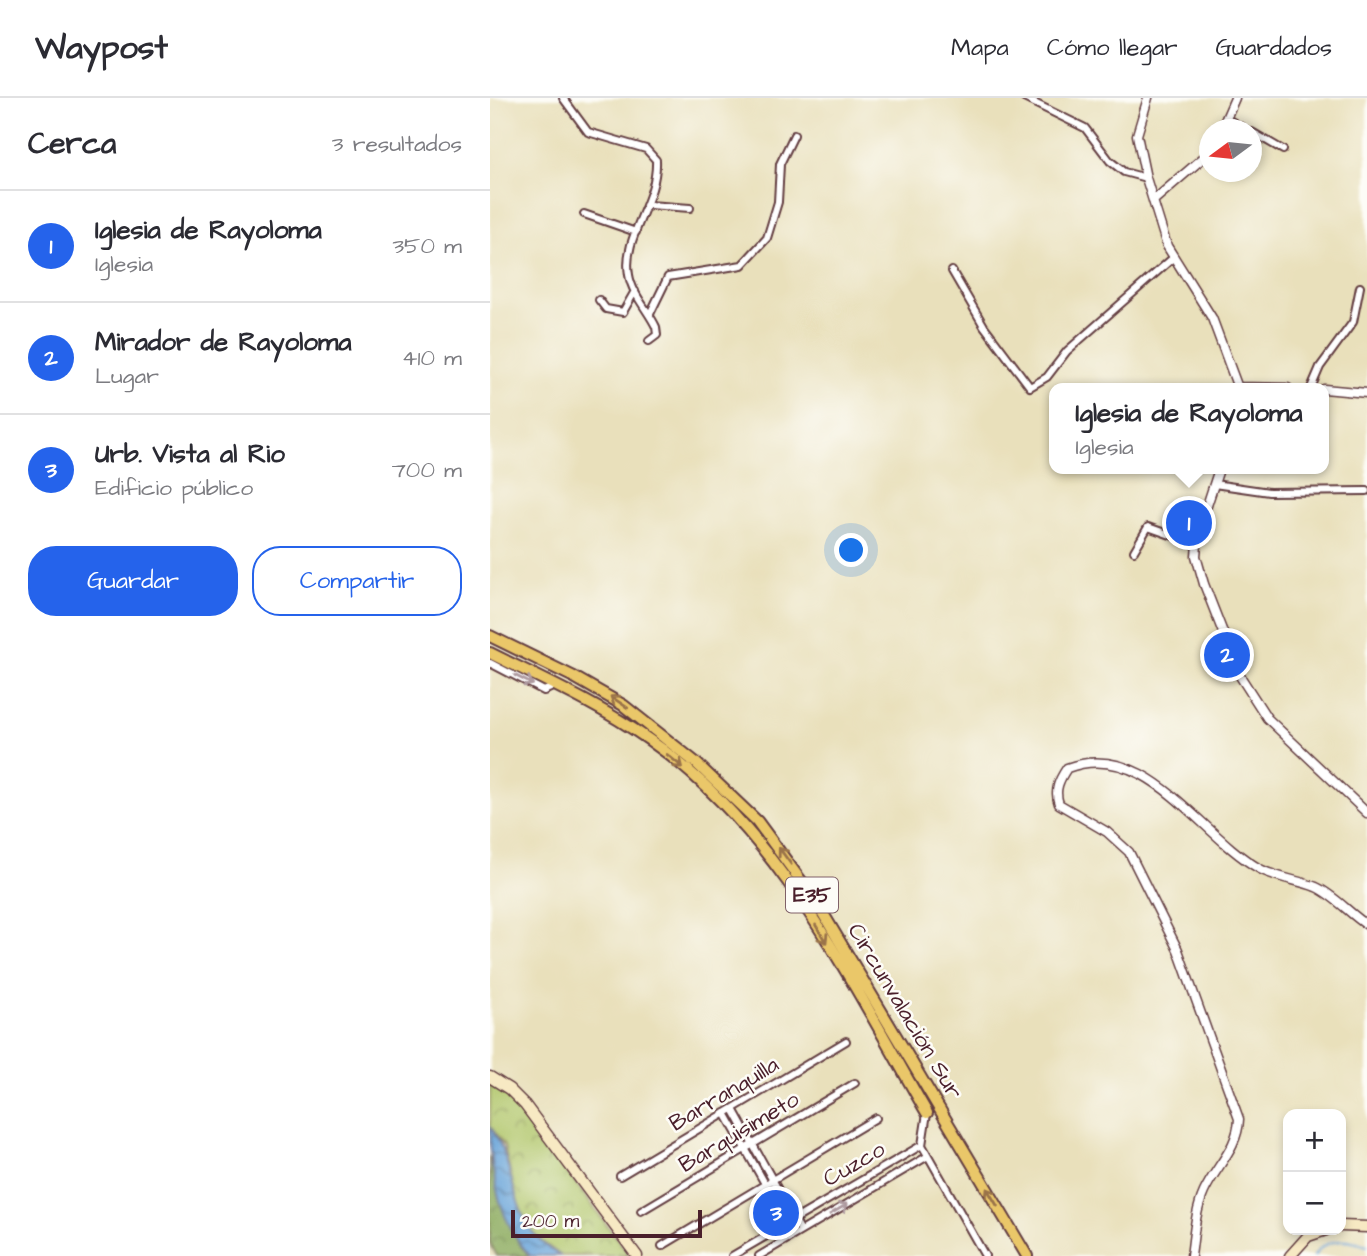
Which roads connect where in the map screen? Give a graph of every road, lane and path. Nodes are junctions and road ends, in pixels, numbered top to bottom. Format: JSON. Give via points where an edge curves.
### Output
{"nodes":[{"id":1,"x":563,"y":98,"type":"edge"},
{"id":2,"x":1024,"y":98,"type":"edge"},
{"id":3,"x":1148,"y":98,"type":"edge"},
{"id":4,"x":1235,"y":98,"type":"edge"},
{"id":5,"x":1226,"y":118,"type":"edge"},
{"id":6,"x":794,"y":135,"type":"dead end"},
{"id":7,"x":1262,"y":138,"type":"edge"},
{"id":8,"x":1283,"y":150,"type":"dead end"},
{"id":9,"x":1199,"y":161,"type":"edge"},
{"id":10,"x":1146,"y":178,"type":"junction"},
{"id":11,"x":1153,"y":201,"type":"junction"},
{"id":12,"x":649,"y":205,"type":"junction"},
{"id":13,"x":690,"y":208,"type":"dead end"},
{"id":14,"x":584,"y":214,"type":"dead end"},
{"id":15,"x":636,"y":232,"type":"junction"},
{"id":16,"x":1174,"y":257,"type":"junction"},
{"id":17,"x":952,"y":271,"type":"dead end"},
{"id":18,"x":1360,"y":287,"type":"dead end"},
{"id":19,"x":635,"y":291,"type":"junction"},
{"id":20,"x":599,"y":300,"type":"dead end"},
{"id":21,"x":650,"y":314,"type":"junction"},
{"id":22,"x":649,"y":341,"type":"dead end"},
{"id":23,"x":1236,"y":383,"type":"edge"},
{"id":24,"x":1313,"y":383,"type":"edge"},
{"id":25,"x":1329,"y":389,"type":"edge"},
{"id":26,"x":1367,"y":393,"type":"edge"},
{"id":27,"x":1217,"y":474,"type":"edge"},
{"id":28,"x":1214,"y":484,"type":"junction"},
{"id":29,"x":1367,"y":491,"type":"edge"},
{"id":30,"x":1196,"y":544,"type":"junction"},
{"id":31,"x":1134,"y":551,"type":"dead end"},
{"id":32,"x":490,"y":636,"type":"edge"},
{"id":33,"x":490,"y":653,"type":"edge"},
{"id":34,"x":490,"y":663,"type":"edge"},
{"id":35,"x":557,"y":685,"type":"junction"},
{"id":36,"x":1367,"y":813,"type":"edge"},
{"id":37,"x":1367,"y":925,"type":"edge"},
{"id":38,"x":846,"y":1041,"type":"dead end"},
{"id":39,"x":490,"y":1077,"type":"edge"},
{"id":40,"x":855,"y":1083,"type":"dead end"},
{"id":41,"x":733,"y":1109,"type":"junction"},
{"id":42,"x":927,"y":1113,"type":"joint"},
{"id":43,"x":725,"y":1114,"type":"junction"},
{"id":44,"x":876,"y":1118,"type":"dead end"},
{"id":45,"x":752,"y":1144,"type":"junction"},
{"id":46,"x":922,"y":1145,"type":"junction"},
{"id":47,"x":745,"y":1148,"type":"junction"},
{"id":48,"x":928,"y":1156,"type":"junction"},
{"id":49,"x":620,"y":1176,"type":"dead end"},
{"id":50,"x":772,"y":1180,"type":"junction"},
{"id":51,"x":765,"y":1184,"type":"junction"},
{"id":52,"x":641,"y":1211,"type":"dead end"},
{"id":53,"x":791,"y":1221,"type":"junction"},
{"id":54,"x":1346,"y":1226,"type":"edge"},
{"id":55,"x":1367,"y":1227,"type":"edge"},
{"id":56,"x":797,"y":1233,"type":"junction"},
{"id":57,"x":1311,"y":1235,"type":"edge"},
{"id":58,"x":662,"y":1246,"type":"dead end"},
{"id":59,"x":746,"y":1248,"type":"junction"},
{"id":60,"x":637,"y":1256,"type":"edge"},
{"id":61,"x":732,"y":1256,"type":"edge"},
{"id":62,"x":752,"y":1256,"type":"edge"},
{"id":63,"x":759,"y":1256,"type":"edge"},
{"id":64,"x":985,"y":1256,"type":"edge"},
{"id":65,"x":1027,"y":1256,"type":"edge"},
{"id":66,"x":1191,"y":1256,"type":"edge"},
{"id":67,"x":1290,"y":1256,"type":"edge"}],
"edges":[{"from":1,"to":12,"type":"street","via":[[588,132],[652,154],[656,168]]},
{"from":2,"to":10,"type":"street","via":[[1085,128],[1110,161],[1124,172]]},
{"from":3,"to":10,"type":"street","via":[[1136,135]]},
{"from":4,"to":5,"type":"street"},
{"from":6,"to":21,"type":"street","via":[[780,164],[778,202],[767,238],[742,265],[668,277]]},
{"from":7,"to":8,"type":"street"},
{"from":9,"to":11,"type":"street"},
{"from":10,"to":11,"type":"street"},
{"from":11,"to":16,"type":"street"},
{"from":12,"to":13,"type":"street"},
{"from":12,"to":15,"type":"street"},
{"from":14,"to":15,"type":"street"},
{"from":15,"to":19,"type":"street","via":[[628,273]]},
{"from":16,"to":17,"type":"street","via":[[1067,351],[1048,377],[1030,387],[984,326]]},
{"from":16,"to":23,"type":"street","via":[[1212,318]]},
{"from":18,"to":24,"type":"street","via":[[1353,322]]},
{"from":19,"to":20,"type":"street","via":[[623,312],[606,309]]},
{"from":19,"to":21,"type":"street"},
{"from":21,"to":22,"type":"street","via":[[657,335]]},
{"from":25,"to":26,"type":"street"},
{"from":27,"to":28,"type":"street"},
{"from":28,"to":29,"type":"street","via":[[1269,492]]},
{"from":28,"to":30,"type":"street"},
{"from":30,"to":31,"type":"street","via":[[1148,527]]},
{"from":30,"to":36,"type":"street","via":[[1198,569],[1240,676],[1267,718]]},
{"from":65,"to":32,"type":"highway","name":"Circunvalación Sur","number":"E35","one_way":true,"via":[[815,900],[757,821],[695,762],[623,705]]},
{"from":33,"to":35,"type":"highway","name":"Circunvalación Sur","number":"E35"},
{"from":34,"to":35,"type":"street","one_way":true,"via":[[544,691]]},
{"from":35,"to":42,"type":"highway","name":"Circunvalación Sur","number":"E35","one_way":true,"via":[[650,740],[708,789],[752,836],[815,925]]},
{"from":37,"to":66,"type":"street","via":[[1319,889],[1262,870],[1210,833],[1149,778],[1127,767],[1092,762],[1067,768],[1062,776],[1057,786],[1059,804],[1107,832],[1129,852],[1178,950],[1238,1119],[1233,1146],[1199,1208]]},
{"from":38,"to":41,"type":"street","name":"Barranquilla"},
{"from":39,"to":60,"type":"main road","via":[[525,1105]]},
{"from":40,"to":45,"type":"street","name":"Barquisimeto"},
{"from":41,"to":43,"type":"street","name":"Barranquilla"},
{"from":41,"to":45,"type":"street"},
{"from":42,"to":46,"type":"street"},
{"from":43,"to":47,"type":"street"},
{"from":43,"to":49,"type":"street","name":"Barranquilla"},
{"from":44,"to":50,"type":"street"},
{"from":45,"to":47,"type":"street","name":"Barquisimeto"},
{"from":45,"to":50,"type":"street"},
{"from":46,"to":48,"type":"street"},
{"from":46,"to":53,"type":"street","name":"Cuzco"},
{"from":47,"to":51,"type":"street"},
{"from":47,"to":52,"type":"street","name":"Barquisimeto"},
{"from":56,"to":48,"type":"street","name":"Cuzco","one_way":true},
{"from":48,"to":64,"type":"street"},
{"from":50,"to":51,"type":"street"},
{"from":50,"to":53,"type":"street"},
{"from":51,"to":53,"type":"street"},
{"from":51,"to":58,"type":"street"},
{"from":53,"to":56,"type":"street"},
{"from":53,"to":59,"type":"street","name":"Cuzco"},
{"from":54,"to":55,"type":"main road"},
{"from":56,"to":63,"type":"street","name":"Cuzco"},
{"from":57,"to":67,"type":"main road"},
{"from":59,"to":61,"type":"street","name":"Cuzco"},
{"from":59,"to":62,"type":"street"}]}
